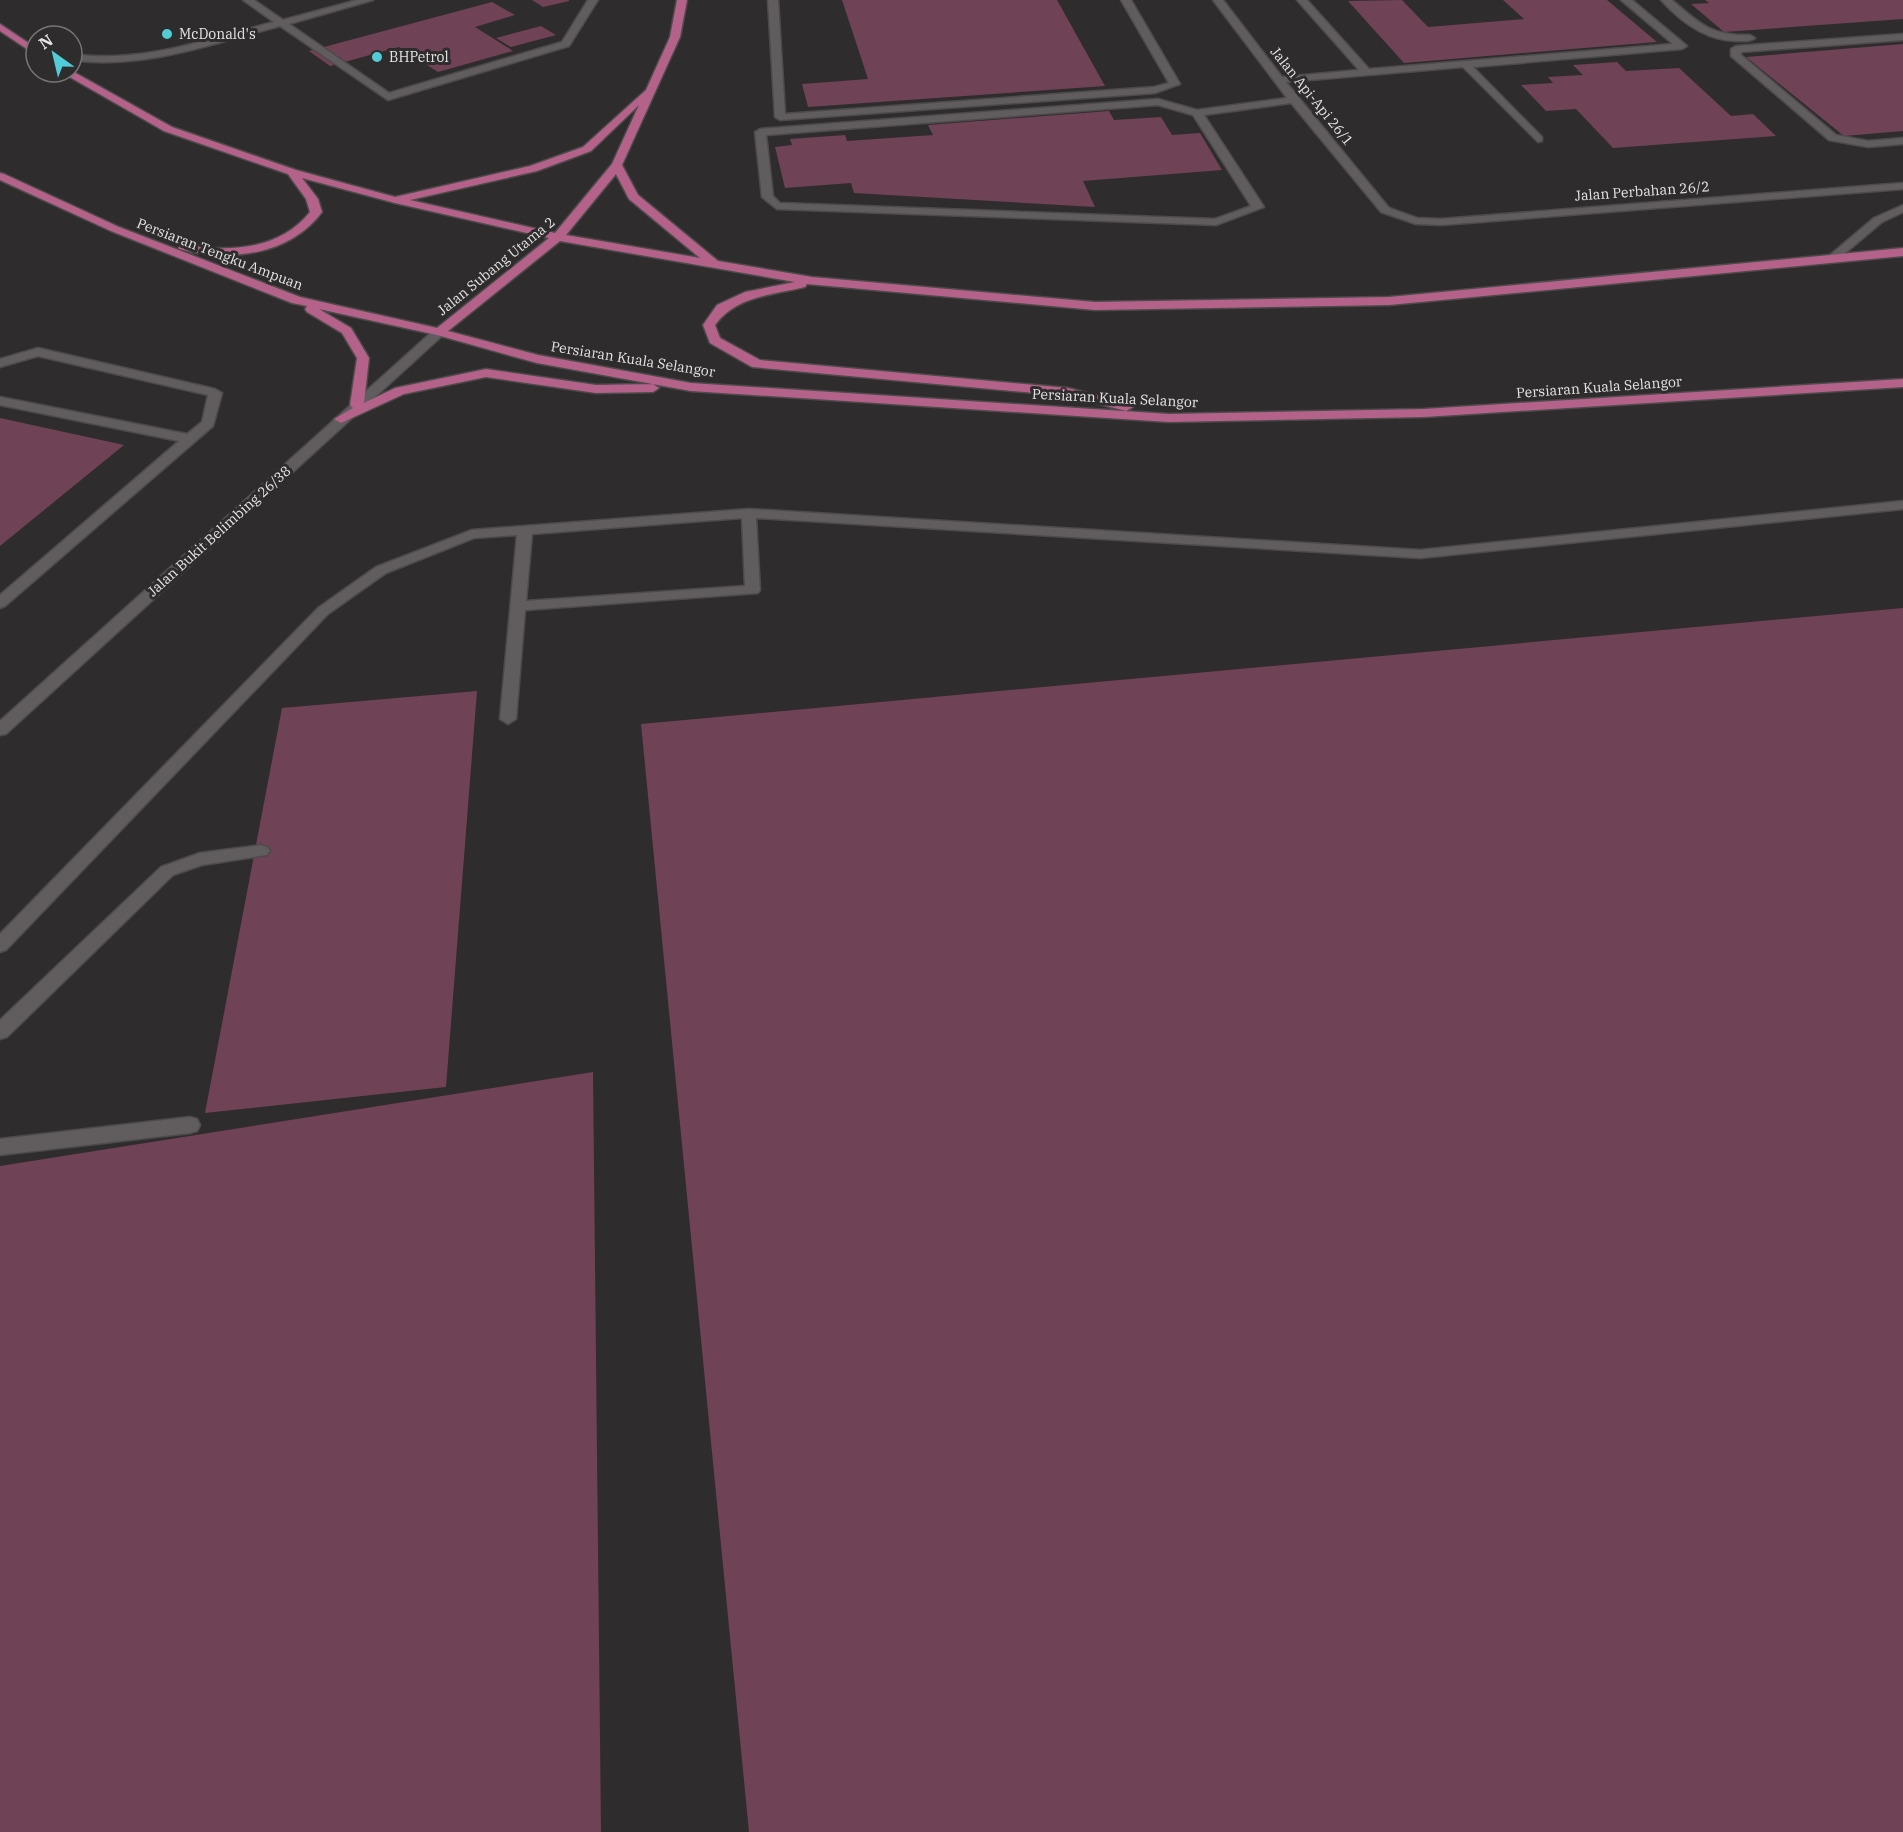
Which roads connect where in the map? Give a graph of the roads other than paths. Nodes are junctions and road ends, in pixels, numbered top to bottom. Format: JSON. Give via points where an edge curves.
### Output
{"nodes":[{"id":1,"x":248,"y":0,"type":"edge"},
{"id":2,"x":368,"y":0,"type":"edge"},
{"id":3,"x":593,"y":0,"type":"edge"},
{"id":4,"x":681,"y":0,"type":"edge"},
{"id":5,"x":773,"y":0,"type":"edge"},
{"id":6,"x":1126,"y":0,"type":"edge"},
{"id":7,"x":1218,"y":0,"type":"edge"},
{"id":8,"x":1302,"y":0,"type":"edge"},
{"id":9,"x":1626,"y":0,"type":"edge"},
{"id":10,"x":1666,"y":0,"type":"edge"},
{"id":11,"x":283,"y":23,"type":"junction"},
{"id":12,"x":0,"y":27,"type":"edge"},
{"id":13,"x":1903,"y":27,"type":"edge"},
{"id":14,"x":1903,"y":38,"type":"edge"},
{"id":15,"x":24,"y":44,"type":"edge"},
{"id":16,"x":84,"y":59,"type":"edge"},
{"id":17,"x":1465,"y":64,"type":"junction"},
{"id":18,"x":1366,"y":72,"type":"junction"},
{"id":19,"x":1279,"y":80,"type":"junction"},
{"id":20,"x":84,"y":82,"type":"edge"},
{"id":21,"x":654,"y":85,"type":"junction"},
{"id":22,"x":1294,"y":100,"type":"junction"},
{"id":23,"x":1197,"y":113,"type":"junction"},
{"id":24,"x":1538,"y":139,"type":"dead end"},
{"id":25,"x":1903,"y":141,"type":"edge"},
{"id":26,"x":617,"y":165,"type":"junction"},
{"id":27,"x":292,"y":172,"type":"junction"},
{"id":28,"x":0,"y":176,"type":"edge"},
{"id":29,"x":1903,"y":186,"type":"edge"},
{"id":30,"x":395,"y":200,"type":"junction"},
{"id":31,"x":1903,"y":208,"type":"edge"},
{"id":32,"x":1385,"y":210,"type":"joint"},
{"id":33,"x":115,"y":230,"type":"junction"},
{"id":34,"x":558,"y":237,"type":"junction"},
{"id":35,"x":1903,"y":252,"type":"edge"},
{"id":36,"x":1833,"y":258,"type":"junction"},
{"id":37,"x":718,"y":267,"type":"junction"},
{"id":38,"x":812,"y":281,"type":"junction"},
{"id":39,"x":296,"y":300,"type":"junction"},
{"id":40,"x":439,"y":332,"type":"junction"},
{"id":41,"x":0,"y":363,"type":"edge"},
{"id":42,"x":1903,"y":383,"type":"edge"},
{"id":43,"x":691,"y":387,"type":"junction"},
{"id":44,"x":0,"y":401,"type":"edge"},
{"id":45,"x":357,"y":405,"type":"junction"},
{"id":46,"x":1169,"y":418,"type":"junction"},
{"id":47,"x":341,"y":419,"type":"junction"},
{"id":48,"x":189,"y":439,"type":"junction"},
{"id":49,"x":1903,"y":505,"type":"edge"},
{"id":50,"x":749,"y":513,"type":"junction"},
{"id":51,"x":525,"y":530,"type":"junction"},
{"id":52,"x":0,"y":603,"type":"edge"},
{"id":53,"x":518,"y":606,"type":"junction"},
{"id":54,"x":508,"y":719,"type":"dead end"},
{"id":55,"x":0,"y":730,"type":"edge"},
{"id":56,"x":261,"y":851,"type":"dead end"},
{"id":57,"x":0,"y":945,"type":"edge"},
{"id":58,"x":0,"y":1032,"type":"edge"},
{"id":59,"x":190,"y":1125,"type":"dead end"},
{"id":60,"x":0,"y":1147,"type":"edge"}],
"edges":[{"from":1,"to":11,"type":"street"},
{"from":2,"to":11,"type":"street"},
{"from":3,"to":11,"type":"street","via":[[566,44],[388,97]]},
{"from":4,"to":21,"type":"main road","name":"Jalan Subang Utama 2","via":[[675,37]]},
{"from":5,"to":6,"type":"street","via":[[780,117],[1155,90],[1175,84]]},
{"from":7,"to":19,"type":"street","name":"Jalan Api-Api 26/1"},
{"from":8,"to":18,"type":"street"},
{"from":9,"to":17,"type":"street","via":[[1682,46]]},
{"from":10,"to":13,"type":"street","via":[[1707,34],[1725,40]]},
{"from":11,"to":16,"type":"street","via":[[156,56]]},
{"from":12,"to":15,"type":"main road"},
{"from":14,"to":25,"type":"street","via":[[1736,49],[1736,56],[1833,138],[1868,144]]},
{"from":17,"to":18,"type":"street"},
{"from":17,"to":24,"type":"street"},
{"from":18,"to":19,"type":"street"},
{"from":19,"to":22,"type":"street","name":"Jalan Api-Api 26/1"},
{"from":20,"to":27,"type":"main road","via":[[168,129]]},
{"from":21,"to":26,"type":"main road","name":"Jalan Subang Utama 2"},
{"from":21,"to":30,"type":"main road","via":[[587,149],[533,169]]},
{"from":22,"to":23,"type":"street"},
{"from":22,"to":32,"type":"street","name":"Jalan Api-Api 26/1"},
{"from":23,"to":23,"type":"street","via":[[1158,102],[760,132],[768,197],[777,206],[1216,222],[1258,207]]},
{"from":26,"to":34,"type":"main road","name":"Jalan Subang Utama 2"},
{"from":26,"to":37,"type":"main road","via":[[633,197]]},
{"from":27,"to":30,"type":"main road"},
{"from":27,"to":33,"type":"main road","via":[[312,199],[316,212],[300,230],[281,241],[244,250],[200,252]]},
{"from":28,"to":33,"type":"main road","name":"Persiaran Tengku Ampuan"},
{"from":29,"to":32,"type":"street","name":"Jalan Perbahan 26/2","via":[[1441,222],[1416,220]]},
{"from":30,"to":34,"type":"main road"},
{"from":31,"to":36,"type":"street","via":[[1878,220]]},
{"from":33,"to":39,"type":"main road","name":"Persiaran Tengku Ampuan"},
{"from":34,"to":37,"type":"main road"},
{"from":34,"to":40,"type":"main road","name":"Jalan Subang Utama 2"},
{"from":35,"to":36,"type":"main road"},
{"from":36,"to":38,"type":"main road","via":[[1377,301],[1095,306]]},
{"from":37,"to":38,"type":"main road"},
{"from":38,"to":46,"type":"main road","via":[[749,295],[721,308],[709,325],[714,340],[758,364],[1068,392]]},
{"from":39,"to":40,"type":"main road","name":"Persiaran Tengku Ampuan"},
{"from":39,"to":45,"type":"main road","via":[[347,331],[363,358]]},
{"from":40,"to":43,"type":"main road","name":"Persiaran Kuala Selangor","via":[[537,358]]},
{"from":40,"to":45,"type":"street","name":"Jalan Bukit Belimbing 26/38"},
{"from":41,"to":48,"type":"street","via":[[38,352],[215,393],[208,423]]},
{"from":42,"to":46,"type":"main road","name":"Persiaran Kuala Selangor","via":[[1424,413]]},
{"from":43,"to":46,"type":"main road","name":"Persiaran Kuala Selangor"},
{"from":43,"to":47,"type":"main road","via":[[596,389],[486,373],[400,391]]},
{"from":44,"to":48,"type":"street"},
{"from":45,"to":47,"type":"street","name":"Jalan Bukit Belimbing 26/38"},
{"from":47,"to":55,"type":"street","name":"Jalan Bukit Belimbing 26/38"},
{"from":48,"to":52,"type":"street"},
{"from":49,"to":50,"type":"street","via":[[1420,554]]},
{"from":50,"to":51,"type":"street"},
{"from":50,"to":53,"type":"street","via":[[753,590]]},
{"from":51,"to":53,"type":"street"},
{"from":51,"to":57,"type":"street","via":[[472,534],[381,570],[323,611]]},
{"from":53,"to":54,"type":"street"},
{"from":56,"to":58,"type":"street","via":[[200,859],[167,871]]},
{"from":59,"to":60,"type":"street"}]}
